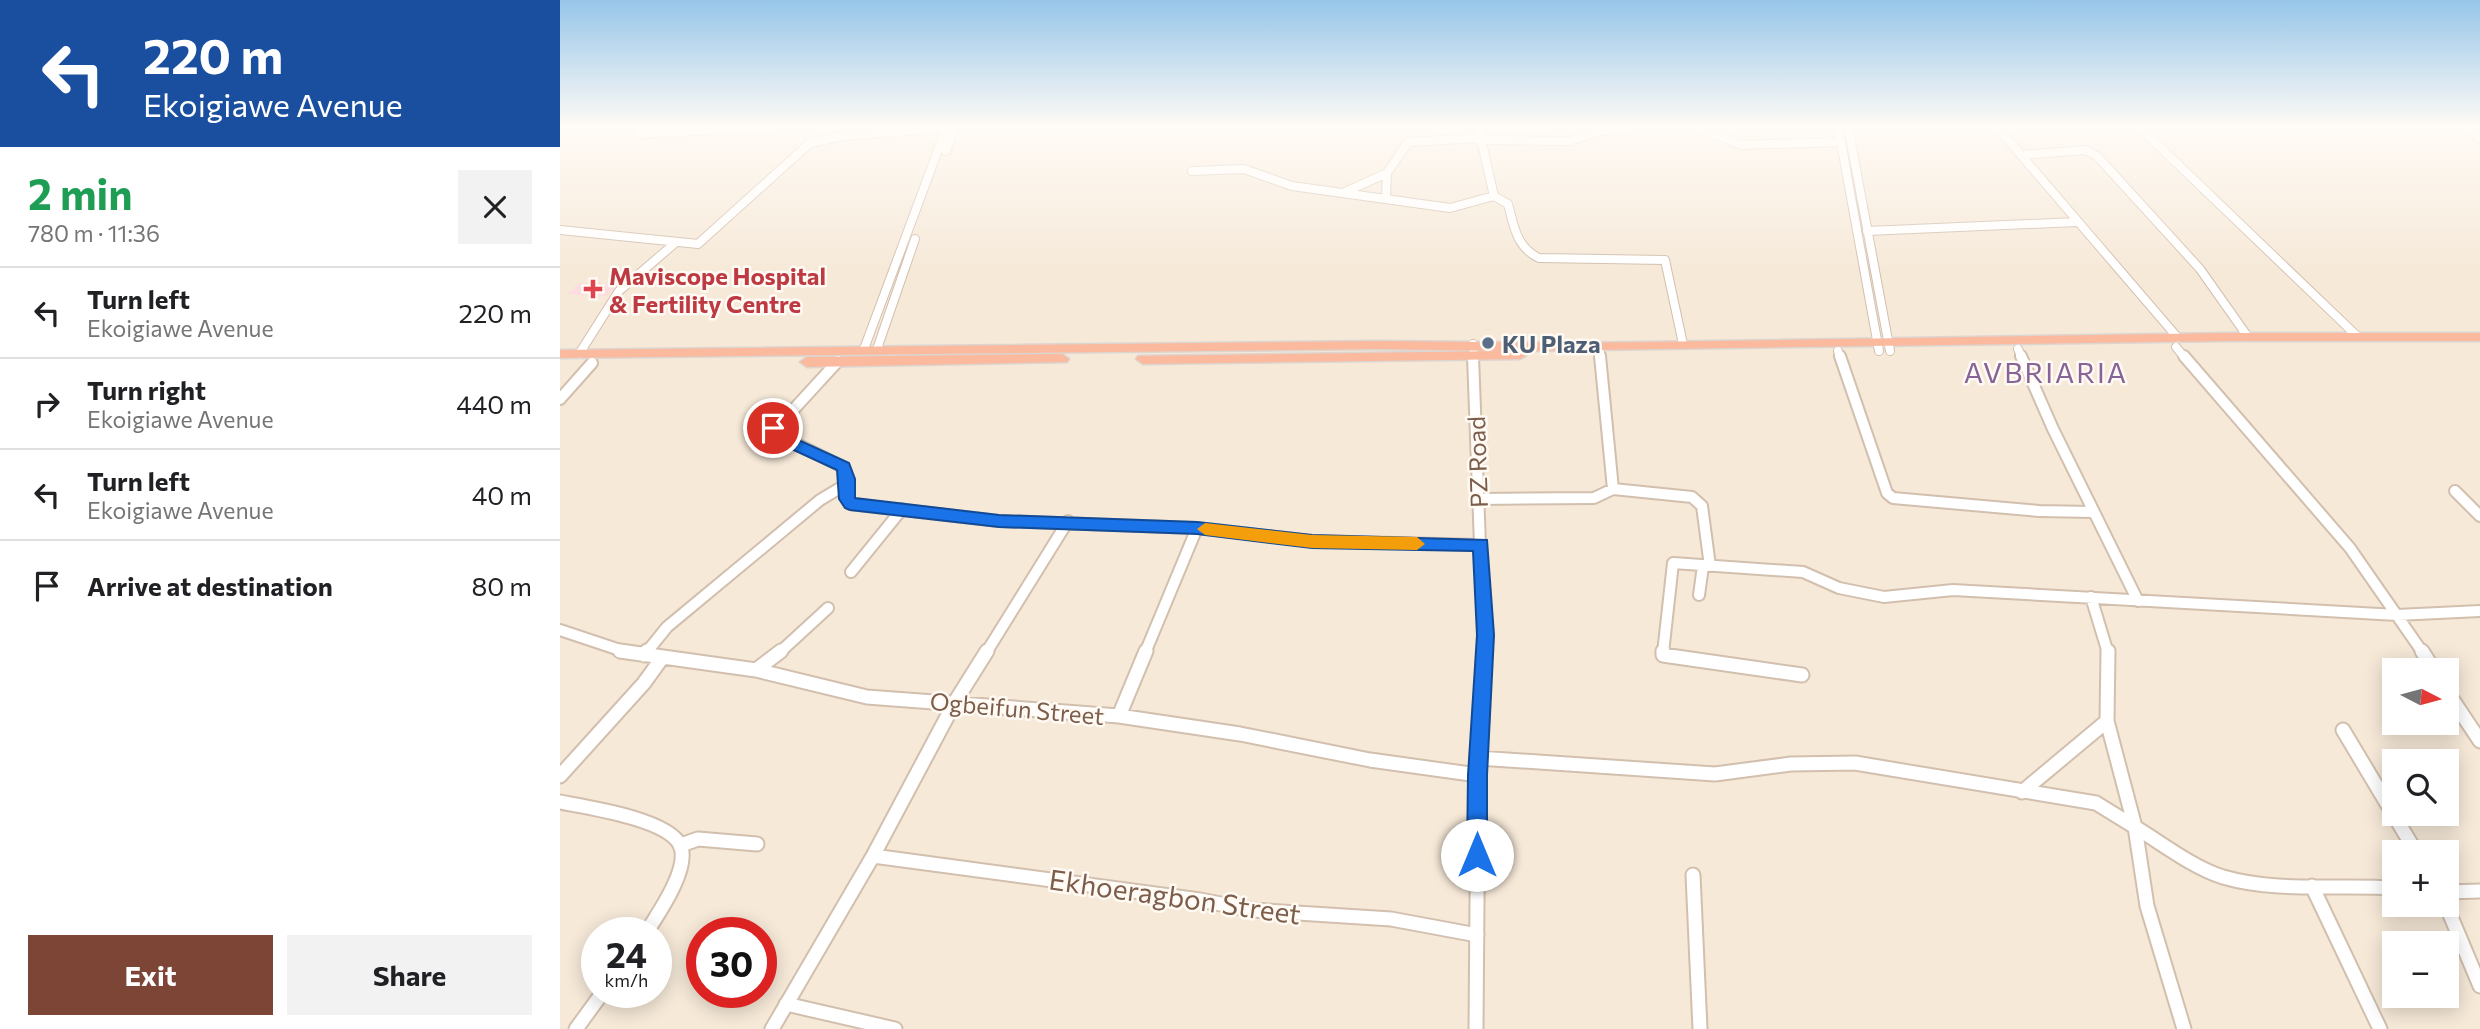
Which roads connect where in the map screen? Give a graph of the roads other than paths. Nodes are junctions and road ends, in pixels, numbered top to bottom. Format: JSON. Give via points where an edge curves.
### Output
{"nodes":[{"id":1,"x":776,"y":174,"type":"edge"},
{"id":2,"x":932,"y":174,"type":"edge"},
{"id":3,"x":932,"y":174,"type":"edge"},
{"id":4,"x":1258,"y":174,"type":"edge"},
{"id":5,"x":1385,"y":174,"type":"edge"},
{"id":6,"x":1387,"y":174,"type":"edge"},
{"id":7,"x":1489,"y":174,"type":"edge"},
{"id":8,"x":1848,"y":174,"type":"edge"},
{"id":9,"x":1857,"y":174,"type":"edge"},
{"id":10,"x":2037,"y":174,"type":"edge"},
{"id":11,"x":2113,"y":174,"type":"edge"},
{"id":12,"x":2189,"y":174,"type":"edge"},
{"id":13,"x":1345,"y":192,"type":"junction"},
{"id":14,"x":1494,"y":195,"type":"junction"},
{"id":15,"x":1386,"y":198,"type":"junction"},
{"id":16,"x":2077,"y":222,"type":"junction"},
{"id":17,"x":560,"y":230,"type":"edge"},
{"id":18,"x":1867,"y":231,"type":"junction"},
{"id":19,"x":674,"y":244,"type":"junction"},
{"id":20,"x":2357,"y":336,"type":"junction"},
{"id":21,"x":2248,"y":337,"type":"junction"},
{"id":22,"x":2480,"y":337,"type":"edge"},
{"id":23,"x":2177,"y":342,"type":"junction"},
{"id":24,"x":1683,"y":344,"type":"junction"},
{"id":25,"x":2480,"y":344,"type":"edge"},
{"id":26,"x":1884,"y":346,"type":"junction"},
{"id":27,"x":870,"y":349,"type":"junction"},
{"id":28,"x":2018,"y":349,"type":"junction"},
{"id":29,"x":1473,"y":350,"type":"junction"},
{"id":30,"x":1838,"y":351,"type":"junction"},
{"id":31,"x":1600,"y":353,"type":"junction"},
{"id":32,"x":560,"y":354,"type":"edge"},
{"id":33,"x":579,"y":354,"type":"junction"},
{"id":34,"x":838,"y":361,"type":"junction"},
{"id":35,"x":560,"y":363,"type":"edge"},
{"id":36,"x":592,"y":363,"type":"junction"},
{"id":37,"x":560,"y":399,"type":"edge"},
{"id":38,"x":845,"y":485,"type":"junction"},
{"id":39,"x":1613,"y":489,"type":"junction"},
{"id":40,"x":2455,"y":491,"type":"dead end"},
{"id":41,"x":1479,"y":499,"type":"junction"},
{"id":42,"x":902,"y":509,"type":"junction"},
{"id":43,"x":2092,"y":512,"type":"junction"},
{"id":44,"x":2480,"y":516,"type":"edge"},
{"id":45,"x":1068,"y":521,"type":"junction"},
{"id":46,"x":1197,"y":528,"type":"junction"},
{"id":47,"x":1481,"y":545,"type":"junction"},
{"id":48,"x":1706,"y":566,"type":"junction"},
{"id":49,"x":851,"y":572,"type":"dead end"},
{"id":50,"x":1699,"y":596,"type":"dead end"},
{"id":51,"x":2091,"y":597,"type":"junction"},
{"id":52,"x":2138,"y":601,"type":"junction"},
{"id":53,"x":828,"y":608,"type":"dead end"},
{"id":54,"x":2480,"y":611,"type":"edge"},
{"id":55,"x":2398,"y":615,"type":"junction"},
{"id":56,"x":560,"y":630,"type":"edge"},
{"id":57,"x":644,"y":655,"type":"junction"},
{"id":58,"x":662,"y":658,"type":"junction"},
{"id":59,"x":2426,"y":658,"type":"edge"},
{"id":60,"x":756,"y":670,"type":"junction"},
{"id":61,"x":1802,"y":675,"type":"dead end"},
{"id":62,"x":955,"y":702,"type":"junction"},
{"id":63,"x":2459,"y":710,"type":"edge"},
{"id":64,"x":1119,"y":716,"type":"junction"},
{"id":65,"x":2107,"y":721,"type":"junction"},
{"id":66,"x":2343,"y":730,"type":"dead end"},
{"id":67,"x":2479,"y":740,"type":"edge"},
{"id":68,"x":1478,"y":758,"type":"junction"},
{"id":69,"x":1478,"y":775,"type":"junction"},
{"id":70,"x":560,"y":776,"type":"edge"},
{"id":71,"x":2022,"y":792,"type":"junction"},
{"id":72,"x":560,"y":802,"type":"edge"},
{"id":73,"x":2135,"y":827,"type":"junction"},
{"id":74,"x":2409,"y":840,"type":"edge"},
{"id":75,"x":681,"y":845,"type":"junction"},
{"id":76,"x":757,"y":845,"type":"dead end"},
{"id":77,"x":873,"y":856,"type":"junction"},
{"id":78,"x":1693,"y":875,"type":"dead end"},
{"id":79,"x":2312,"y":886,"type":"junction"},
{"id":80,"x":2382,"y":888,"type":"edge"},
{"id":81,"x":2480,"y":891,"type":"edge"},
{"id":82,"x":2459,"y":892,"type":"edge"},
{"id":83,"x":655,"y":917,"type":"edge"},
{"id":84,"x":2450,"y":917,"type":"edge"},
{"id":85,"x":1477,"y":935,"type":"junction"},
{"id":86,"x":2480,"y":986,"type":"edge"},
{"id":87,"x":786,"y":1004,"type":"junction"},
{"id":88,"x":591,"y":1008,"type":"edge"},
{"id":89,"x":576,"y":1029,"type":"edge"},
{"id":90,"x":772,"y":1029,"type":"edge"},
{"id":91,"x":895,"y":1029,"type":"edge"},
{"id":92,"x":1476,"y":1029,"type":"edge"},
{"id":93,"x":1700,"y":1029,"type":"edge"},
{"id":94,"x":2184,"y":1029,"type":"edge"},
{"id":95,"x":2380,"y":1029,"type":"edge"}],
"edges":[{"from":1,"to":19,"type":"street","via":[[702,241]]},
{"from":2,"to":27,"type":"street"},
{"from":3,"to":27,"type":"street"},
{"from":4,"to":13,"type":"street","via":[[1292,186]]},
{"from":5,"to":13,"type":"street"},
{"from":6,"to":15,"type":"street"},
{"from":7,"to":14,"type":"street"},
{"from":8,"to":26,"type":"street"},
{"from":9,"to":18,"type":"street"},
{"from":10,"to":16,"type":"street"},
{"from":11,"to":21,"type":"street","via":[[2200,270]]},
{"from":12,"to":20,"type":"street"},
{"from":13,"to":15,"type":"street"},
{"from":14,"to":15,"type":"street","via":[[1450,208]]},
{"from":14,"to":24,"type":"street","via":[[1508,204],[1517,241],[1539,258],[1665,260]]},
{"from":16,"to":18,"type":"street"},
{"from":16,"to":23,"type":"street"},
{"from":17,"to":19,"type":"street"},
{"from":18,"to":26,"type":"street"},
{"from":19,"to":33,"type":"street","via":[[619,291]]},
{"from":20,"to":21,"type":"highway"},
{"from":20,"to":22,"type":"highway"},
{"from":21,"to":23,"type":"highway"},
{"from":23,"to":25,"type":"highway"},
{"from":23,"to":26,"type":"highway"},
{"from":23,"to":28,"type":"highway"},
{"from":23,"to":55,"type":"street","via":[[2350,548]]},
{"from":24,"to":26,"type":"highway"},
{"from":24,"to":29,"type":"highway"},
{"from":26,"to":28,"type":"highway"},
{"from":26,"to":30,"type":"highway"},
{"from":27,"to":29,"type":"highway"},
{"from":27,"to":33,"type":"highway"},
{"from":28,"to":43,"type":"street"},
{"from":29,"to":31,"type":"highway"},
{"from":29,"to":34,"type":"highway"},
{"from":29,"to":41,"type":"street","name":"PZ Road"},
{"from":30,"to":31,"type":"highway"},
{"from":30,"to":43,"type":"street","via":[[1887,493],[1893,498]]},
{"from":31,"to":39,"type":"street"},
{"from":32,"to":33,"type":"highway"},
{"from":34,"to":36,"type":"highway"},
{"from":34,"to":38,"type":"street","via":[[773,432],[843,467]]},
{"from":35,"to":36,"type":"highway"},
{"from":36,"to":37,"type":"street"},
{"from":38,"to":42,"type":"street","via":[[850,504]]},
{"from":38,"to":57,"type":"street","via":[[820,500],[667,627]]},
{"from":39,"to":41,"type":"street","via":[[1594,498]]},
{"from":39,"to":48,"type":"street","via":[[1699,501]]},
{"from":40,"to":44,"type":"street"},
{"from":41,"to":47,"type":"street","name":"PZ Road"},
{"from":42,"to":45,"type":"street","via":[[999,521]]},
{"from":42,"to":49,"type":"street"},
{"from":43,"to":52,"type":"street"},
{"from":45,"to":46,"type":"street"},
{"from":45,"to":62,"type":"street"},
{"from":46,"to":47,"type":"street","via":[[1312,541]]},
{"from":46,"to":64,"type":"street"},
{"from":47,"to":68,"type":"street","name":"PZ Road","via":[[1485,635]]},
{"from":48,"to":50,"type":"street"},
{"from":48,"to":51,"type":"street","via":[[1803,572],[1839,588],[1884,597],[1952,590]]},
{"from":48,"to":61,"type":"street","via":[[1671,565],[1663,655]]},
{"from":51,"to":52,"type":"street"},
{"from":51,"to":65,"type":"street","via":[[2108,650]]},
{"from":52,"to":55,"type":"street"},
{"from":53,"to":60,"type":"street"},
{"from":54,"to":55,"type":"street"},
{"from":55,"to":59,"type":"street"},
{"from":56,"to":57,"type":"street","name":"Ogbeifun Street"},
{"from":57,"to":58,"type":"street","name":"Ogbeifun Street"},
{"from":58,"to":60,"type":"street","name":"Ogbeifun Street"},
{"from":58,"to":70,"type":"street"},
{"from":60,"to":62,"type":"street","name":"Ogbeifun Street","via":[[867,697]]},
{"from":62,"to":64,"type":"street","name":"Ogbeifun Street"},
{"from":62,"to":77,"type":"street"},
{"from":63,"to":67,"type":"street"},
{"from":64,"to":69,"type":"street","name":"Ogbeifun Street"},
{"from":65,"to":71,"type":"street"},
{"from":65,"to":73,"type":"street"},
{"from":66,"to":74,"type":"street"},
{"from":68,"to":69,"type":"street","name":"PZ Road"},
{"from":68,"to":71,"type":"street","via":[[1715,774],[1791,764],[1855,763]]},
{"from":69,"to":85,"type":"street","name":"PZ Road"},
{"from":71,"to":73,"type":"street","via":[[2096,803]]},
{"from":72,"to":75,"type":"street","via":[[625,815],[675,836]]},
{"from":73,"to":79,"type":"street","via":[[2221,876],[2272,886]]},
{"from":73,"to":94,"type":"street","via":[[2147,906]]},
{"from":75,"to":76,"type":"street","via":[[698,839]]},
{"from":75,"to":83,"type":"street","via":[[679,871]]},
{"from":77,"to":85,"type":"street","name":"Ekhoeragbon Street","via":[[1252,910],[1391,919]]},
{"from":77,"to":87,"type":"street"},
{"from":78,"to":93,"type":"street"},
{"from":79,"to":80,"type":"street"},
{"from":79,"to":95,"type":"street"},
{"from":81,"to":82,"type":"street"},
{"from":84,"to":86,"type":"street"},
{"from":85,"to":92,"type":"street","name":"PZ Road"},
{"from":87,"to":90,"type":"street"},
{"from":87,"to":91,"type":"street"},
{"from":88,"to":89,"type":"street"}]}
